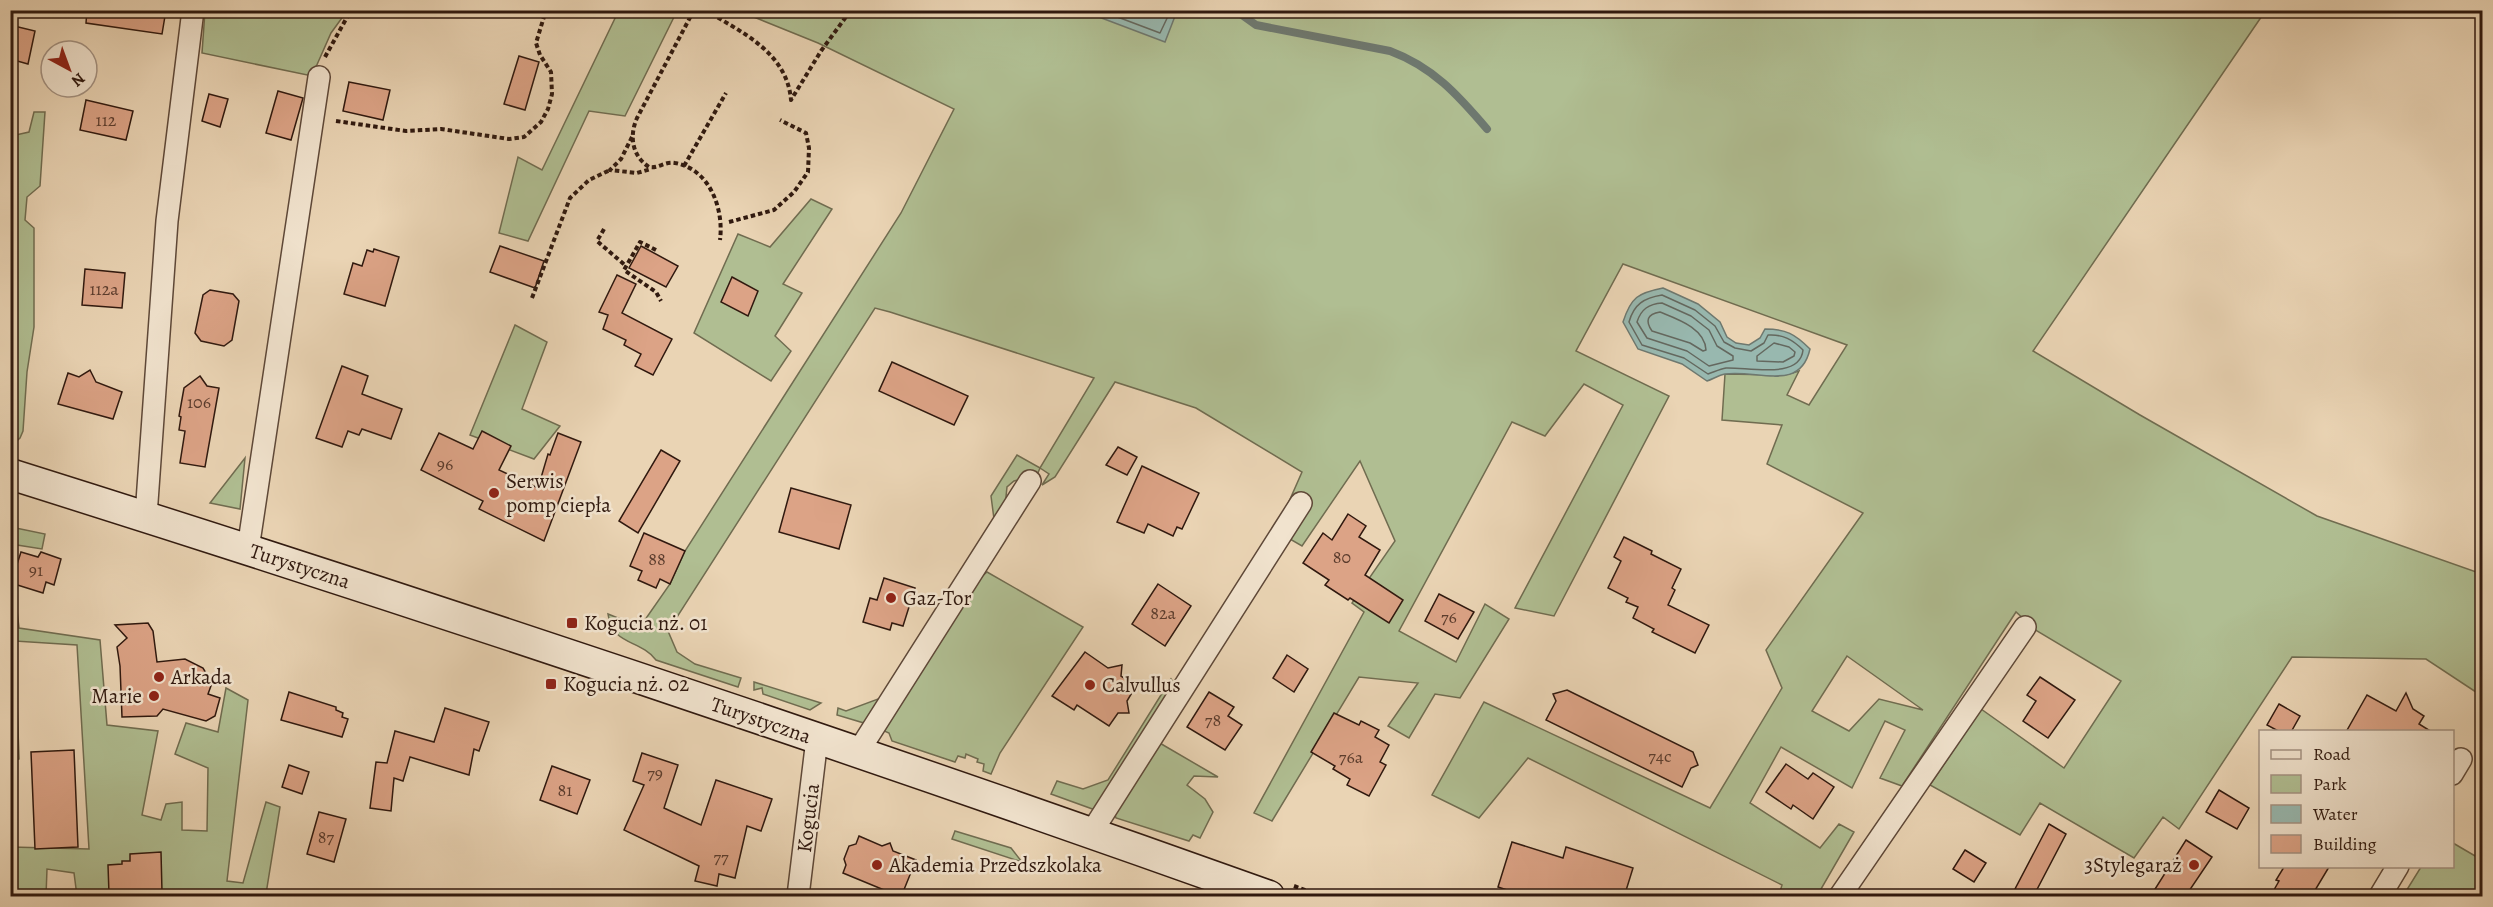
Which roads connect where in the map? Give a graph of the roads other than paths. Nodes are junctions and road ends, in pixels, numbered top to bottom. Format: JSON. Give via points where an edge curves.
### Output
{"nodes":[{"id":1,"x":193,"y":10,"type":"edge"},
{"id":2,"x":319,"y":77,"type":"road end"},
{"id":3,"x":10,"y":474,"type":"edge"},
{"id":4,"x":1030,"y":481,"type":"dead end"},
{"id":5,"x":1301,"y":503,"type":"dead end"},
{"id":6,"x":146,"y":516,"type":"junction"},
{"id":7,"x":248,"y":549,"type":"junction"},
{"id":8,"x":2025,"y":627,"type":"dead end"},
{"id":9,"x":817,"y":739,"type":"junction"},
{"id":10,"x":858,"y":752,"type":"junction"},
{"id":11,"x":1091,"y":833,"type":"junction"},
{"id":12,"x":2396,"y":868,"type":"edge"},
{"id":13,"x":798,"y":897,"type":"edge"},
{"id":14,"x":1269,"y":897,"type":"edge"},
{"id":15,"x":1840,"y":897,"type":"edge"},
{"id":16,"x":2380,"y":897,"type":"edge"}],
"edges":[{"from":1,"to":6,"type":"street","via":[[167,221]]},
{"from":2,"to":7,"type":"street"},
{"from":3,"to":6,"type":"main road","name":"Turystyczna"},
{"from":4,"to":10,"type":"street"},
{"from":5,"to":11,"type":"street"},
{"from":6,"to":7,"type":"main road","name":"Turystyczna"},
{"from":7,"to":9,"type":"main road","name":"Turystyczna"},
{"from":8,"to":15,"type":"street"},
{"from":9,"to":10,"type":"main road","name":"Turystyczna"},
{"from":9,"to":13,"type":"street","name":"Kogucia"},
{"from":10,"to":11,"type":"main road","name":"Turystyczna"},
{"from":11,"to":14,"type":"main road","name":"Turystyczna"},
{"from":12,"to":16,"type":"street"}]}
